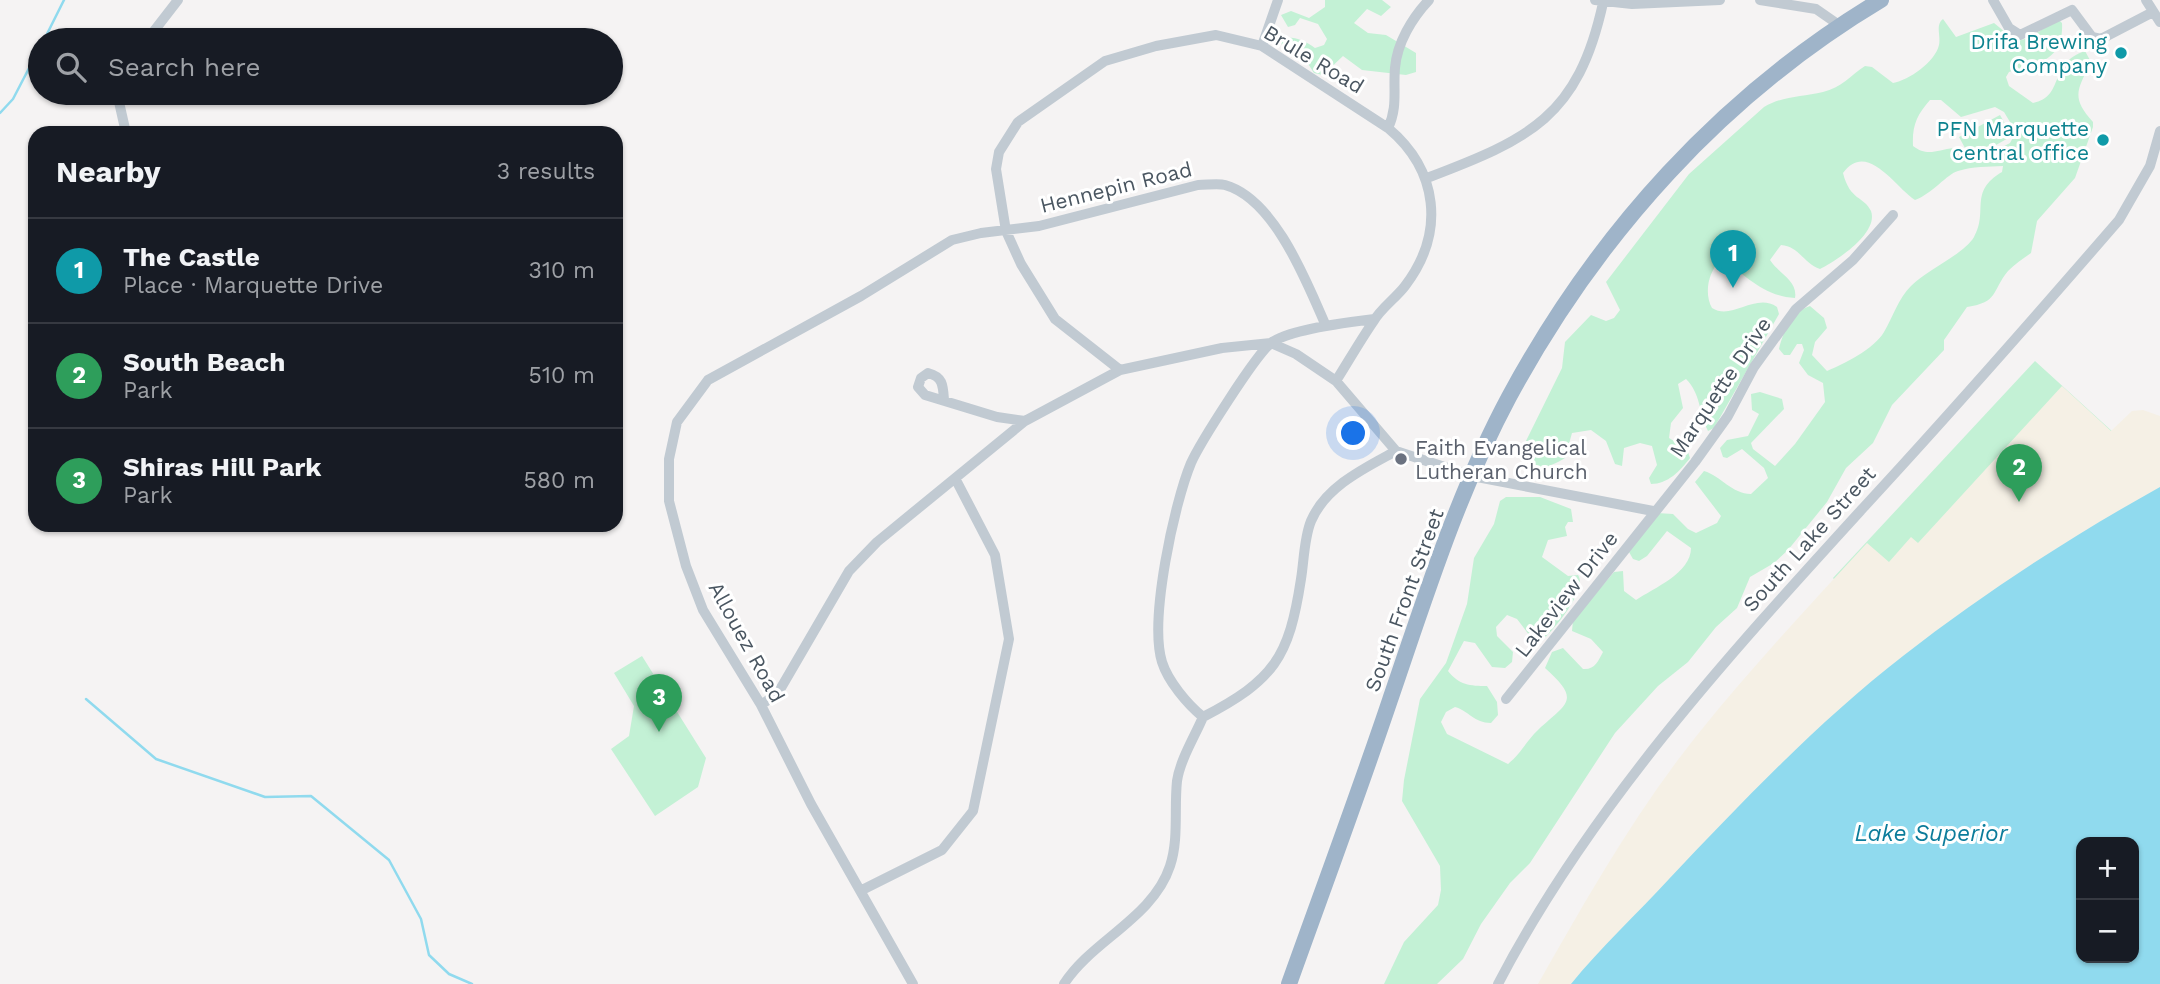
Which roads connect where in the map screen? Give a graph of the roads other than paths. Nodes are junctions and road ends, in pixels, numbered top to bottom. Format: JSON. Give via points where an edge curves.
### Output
{"nodes":[{"id":1,"x":178,"y":0,"type":"edge"},
{"id":2,"x":1278,"y":0,"type":"edge"},
{"id":3,"x":1429,"y":0,"type":"edge"},
{"id":4,"x":1720,"y":0,"type":"edge"},
{"id":5,"x":1760,"y":0,"type":"edge"},
{"id":6,"x":1881,"y":0,"type":"edge"},
{"id":7,"x":1993,"y":0,"type":"edge"},
{"id":8,"x":2146,"y":0,"type":"edge"},
{"id":9,"x":1599,"y":1,"type":"edge"},
{"id":10,"x":1674,"y":1,"type":"edge"},
{"id":11,"x":2153,"y":12,"type":"junction"},
{"id":12,"x":2160,"y":22,"type":"edge"},
{"id":13,"x":1839,"y":25,"type":"junction"},
{"id":14,"x":156,"y":28,"type":"edge"},
{"id":15,"x":1262,"y":46,"type":"junction"},
{"id":16,"x":120,"y":105,"type":"edge"},
{"id":17,"x":124,"y":126,"type":"edge"},
{"id":18,"x":1388,"y":128,"type":"junction"},
{"id":19,"x":2160,"y":131,"type":"edge"},
{"id":20,"x":1427,"y":178,"type":"junction"},
{"id":21,"x":1892,"y":215,"type":"dead end"},
{"id":22,"x":1006,"y":231,"type":"junction"},
{"id":23,"x":1374,"y":319,"type":"junction"},
{"id":24,"x":1326,"y":326,"type":"junction"},
{"id":25,"x":1271,"y":343,"type":"junction"},
{"id":26,"x":1120,"y":370,"type":"junction"},
{"id":27,"x":1336,"y":381,"type":"junction"},
{"id":28,"x":944,"y":400,"type":"dead end"},
{"id":29,"x":1025,"y":421,"type":"junction"},
{"id":30,"x":1396,"y":451,"type":"junction"},
{"id":31,"x":1472,"y":476,"type":"junction"},
{"id":32,"x":956,"y":480,"type":"junction"},
{"id":33,"x":1653,"y":511,"type":"junction"},
{"id":34,"x":1506,"y":699,"type":"dead end"},
{"id":35,"x":761,"y":705,"type":"junction"},
{"id":36,"x":1203,"y":717,"type":"junction"},
{"id":37,"x":862,"y":890,"type":"junction"},
{"id":38,"x":913,"y":984,"type":"edge"},
{"id":39,"x":1064,"y":984,"type":"edge"},
{"id":40,"x":1289,"y":984,"type":"edge"},
{"id":41,"x":1498,"y":984,"type":"edge"}],
"edges":[{"from":1,"to":14,"type":"street"},
{"from":2,"to":15,"type":"street"},
{"from":3,"to":18,"type":"street","via":[[1397,56],[1394,115]]},
{"from":4,"to":10,"type":"street"},
{"from":5,"to":13,"type":"street","via":[[1816,9]]},
{"from":6,"to":13,"type":"highway","name":"South Front Street"},
{"from":7,"to":11,"type":"street","via":[[2009,28],[2020,35],[2072,9],[2092,37],[2101,39]]},
{"from":8,"to":11,"type":"street"},
{"from":9,"to":10,"type":"street"},
{"from":9,"to":20,"type":"street","via":[[1582,72],[1547,117],[1504,146]]},
{"from":11,"to":12,"type":"street"},
{"from":13,"to":31,"type":"highway","name":"South Front Street","via":[[1777,69],[1717,121],[1639,204],[1576,286],[1509,397]]},
{"from":15,"to":18,"type":"street","name":"Brule Road"},
{"from":15,"to":22,"type":"street","name":"Brule Road","via":[[1216,36],[1169,43],[1105,61],[1054,95],[1018,122],[999,152],[997,189]]},
{"from":16,"to":17,"type":"street"},
{"from":18,"to":20,"type":"street","name":"Brule Road","via":[[1409,147]]},
{"from":19,"to":41,"type":"street","name":"South Lake Street","via":[[2150,166],[2119,220],[1707,684],[1619,793],[1522,937]]},
{"from":20,"to":23,"type":"street","via":[[1431,215],[1422,254],[1405,286]]},
{"from":21,"to":33,"type":"street","name":"Marquette Drive","via":[[1853,260],[1796,309],[1754,368],[1728,416]]},
{"from":22,"to":24,"type":"street","name":"Hennepin Road","via":[[1198,185],[1224,184],[1248,196],[1267,215],[1304,277]]},
{"from":22,"to":26,"type":"street","name":"Brule Road","via":[[1055,320]]},
{"from":22,"to":35,"type":"street","name":"Allouez Road","via":[[952,240],[708,380],[677,422],[669,459],[669,500],[686,566],[703,610]]},
{"from":23,"to":24,"type":"street"},
{"from":23,"to":27,"type":"street"},
{"from":24,"to":25,"type":"street"},
{"from":25,"to":26,"type":"street","via":[[1233,346]]},
{"from":25,"to":27,"type":"street"},
{"from":25,"to":36,"type":"street","via":[[1191,463],[1157,615],[1162,663],[1187,704]]},
{"from":26,"to":29,"type":"street"},
{"from":27,"to":30,"type":"street"},
{"from":28,"to":29,"type":"street"},
{"from":29,"to":32,"type":"street"},
{"from":30,"to":31,"type":"street"},
{"from":30,"to":36,"type":"street","via":[[1342,483],[1321,505],[1311,522],[1294,623],[1278,662],[1236,699]]},
{"from":31,"to":33,"type":"street"},
{"from":31,"to":40,"type":"highway","name":"South Front Street"},
{"from":32,"to":35,"type":"street","via":[[877,542],[849,571],[778,693]]},
{"from":32,"to":37,"type":"street","via":[[995,555],[1009,639],[973,811],[942,850]]},
{"from":33,"to":34,"type":"street","name":"Lakeview Drive"},
{"from":35,"to":37,"type":"street","name":"Allouez Road","via":[[811,804]]},
{"from":36,"to":39,"type":"street","via":[[1177,779],[1170,867],[1150,898],[1111,939],[1077,963]]},
{"from":37,"to":38,"type":"street","name":"Allouez Road"}]}
